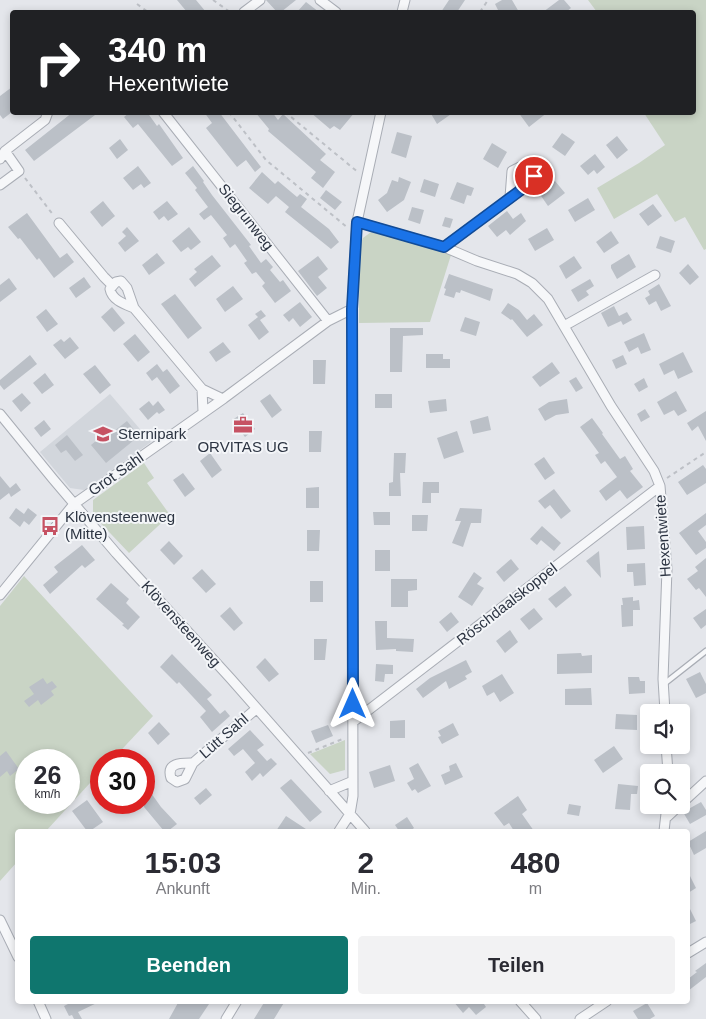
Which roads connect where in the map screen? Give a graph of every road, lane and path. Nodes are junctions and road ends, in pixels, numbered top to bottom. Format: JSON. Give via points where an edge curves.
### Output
{"nodes":[{"id":1,"x":213,"y":0,"type":"edge"},
{"id":2,"x":260,"y":0,"type":"edge"},
{"id":3,"x":320,"y":0,"type":"edge"},
{"id":4,"x":137,"y":4,"type":"dead end"},
{"id":5,"x":145,"y":10,"type":"edge"},
{"id":6,"x":227,"y":10,"type":"edge"},
{"id":7,"x":247,"y":10,"type":"edge"},
{"id":8,"x":333,"y":10,"type":"edge"},
{"id":9,"x":47,"y":115,"type":"edge"},
{"id":10,"x":166,"y":115,"type":"edge"},
{"id":11,"x":231,"y":115,"type":"edge"},
{"id":12,"x":289,"y":115,"type":"edge"},
{"id":13,"x":380,"y":115,"type":"edge"},
{"id":14,"x":3,"y":155,"type":"edge"},
{"id":15,"x":19,"y":171,"type":"junction"},
{"id":16,"x":366,"y":179,"type":"junction"},
{"id":17,"x":0,"y":185,"type":"edge"},
{"id":18,"x":510,"y":197,"type":"dead end"},
{"id":19,"x":357,"y":222,"type":"junction"},
{"id":20,"x":59,"y":223,"type":"joint"},
{"id":21,"x":355,"y":234,"type":"junction"},
{"id":22,"x":444,"y":247,"type":"junction"},
{"id":23,"x":655,"y":275,"type":"dead end"},
{"id":24,"x":112,"y":285,"type":"junction"},
{"id":25,"x":134,"y":308,"type":"junction"},
{"id":26,"x":352,"y":309,"type":"junction"},
{"id":27,"x":328,"y":321,"type":"junction"},
{"id":28,"x":564,"y":326,"type":"junction"},
{"id":29,"x":202,"y":389,"type":"junction"},
{"id":30,"x":223,"y":399,"type":"junction"},
{"id":31,"x":204,"y":412,"type":"junction"},
{"id":32,"x":0,"y":414,"type":"edge"},
{"id":33,"x":706,"y":452,"type":"edge"},
{"id":34,"x":660,"y":485,"type":"junction"},
{"id":35,"x":74,"y":504,"type":"junction"},
{"id":36,"x":0,"y":595,"type":"edge"},
{"id":37,"x":706,"y":651,"type":"edge"},
{"id":38,"x":663,"y":685,"type":"junction"},
{"id":39,"x":664,"y":704,"type":"edge"},
{"id":40,"x":256,"y":709,"type":"junction"},
{"id":41,"x":353,"y":722,"type":"junction"},
{"id":42,"x":354,"y":740,"type":"junction"},
{"id":43,"x":300,"y":759,"type":"junction"},
{"id":44,"x":193,"y":763,"type":"dead end"},
{"id":45,"x":706,"y":781,"type":"edge"},
{"id":46,"x":353,"y":782,"type":"junction"},
{"id":47,"x":329,"y":791,"type":"junction"},
{"id":48,"x":690,"y":796,"type":"edge"},
{"id":49,"x":350,"y":814,"type":"junction"},
{"id":50,"x":666,"y":814,"type":"edge"},
{"id":51,"x":670,"y":814,"type":"edge"},
{"id":52,"x":666,"y":818,"type":"junction"},
{"id":53,"x":341,"y":829,"type":"edge"},
{"id":54,"x":363,"y":829,"type":"edge"},
{"id":55,"x":664,"y":829,"type":"edge"},
{"id":56,"x":0,"y":920,"type":"edge"},
{"id":57,"x":706,"y":942,"type":"edge"},
{"id":58,"x":15,"y":951,"type":"edge"},
{"id":59,"x":690,"y":952,"type":"edge"},
{"id":60,"x":39,"y":1004,"type":"edge"},
{"id":61,"x":235,"y":1004,"type":"edge"},
{"id":62,"x":523,"y":1004,"type":"edge"},
{"id":63,"x":603,"y":1004,"type":"edge"},
{"id":64,"x":46,"y":1019,"type":"edge"},
{"id":65,"x":226,"y":1019,"type":"edge"},
{"id":66,"x":536,"y":1019,"type":"edge"},
{"id":67,"x":580,"y":1019,"type":"edge"}],
"edges":[{"from":1,"to":6,"type":"path"},
{"from":2,"to":7,"type":"street"},
{"from":3,"to":8,"type":"street"},
{"from":4,"to":5,"type":"path"},
{"from":9,"to":14,"type":"street"},
{"from":10,"to":27,"type":"street","name":"Siegrunweg"},
{"from":11,"to":21,"type":"path","via":[[266,160]]},
{"from":12,"to":16,"type":"path"},
{"from":13,"to":16,"type":"street"},
{"from":14,"to":15,"type":"street"},
{"from":15,"to":17,"type":"street"},
{"from":15,"to":20,"type":"path"},
{"from":16,"to":19,"type":"street"},
{"from":18,"to":22,"type":"street"},
{"from":19,"to":21,"type":"street"},
{"from":19,"to":22,"type":"street","name":"Hexentwiete"},
{"from":20,"to":24,"type":"street"},
{"from":21,"to":26,"type":"street"},
{"from":22,"to":28,"type":"street","name":"Hexentwiete","via":[[532,282],[548,299]]},
{"from":23,"to":28,"type":"street"},
{"from":24,"to":25,"type":"street","via":[[113,297]]},
{"from":24,"to":25,"type":"street","via":[[118,281],[123,283]]},
{"from":25,"to":29,"type":"street"},
{"from":26,"to":27,"type":"street","name":"Grot Sahl"},
{"from":26,"to":41,"type":"street"},
{"from":27,"to":30,"type":"street","name":"Grot Sahl"},
{"from":28,"to":34,"type":"street","name":"Hexentwiete"},
{"from":29,"to":30,"type":"street"},
{"from":29,"to":31,"type":"street"},
{"from":30,"to":31,"type":"street","name":"Grot Sahl"},
{"from":31,"to":35,"type":"street","name":"Grot Sahl"},
{"from":32,"to":35,"type":"street","name":"Klövensteenweg"},
{"from":33,"to":34,"type":"path"},
{"from":34,"to":38,"type":"street","name":"Hexentwiete","via":[[667,569]]},
{"from":34,"to":41,"type":"street","name":"Röschdaalskoppel"},
{"from":35,"to":36,"type":"street","name":"Grot Sahl"},
{"from":35,"to":40,"type":"street","name":"Klövensteenweg"},
{"from":37,"to":38,"type":"lane"},
{"from":38,"to":39,"type":"street","name":"Hexentwiete"},
{"from":40,"to":43,"type":"street","name":"Klövensteenweg"},
{"from":40,"to":44,"type":"street","name":"Lütt Sahl"},
{"from":41,"to":42,"type":"street"},
{"from":42,"to":43,"type":"path","via":[[344,738]]},
{"from":42,"to":46,"type":"street"},
{"from":43,"to":47,"type":"street","name":"Klövensteenweg"},
{"from":45,"to":48,"type":"street"},
{"from":46,"to":47,"type":"street"},
{"from":46,"to":49,"type":"street"},
{"from":47,"to":49,"type":"street","name":"Klövensteenweg"},
{"from":49,"to":53,"type":"street"},
{"from":49,"to":54,"type":"street","name":"Klövensteenweg"},
{"from":50,"to":52,"type":"street"},
{"from":51,"to":52,"type":"street"},
{"from":52,"to":55,"type":"street"},
{"from":56,"to":58,"type":"street"},
{"from":57,"to":59,"type":"street"},
{"from":60,"to":64,"type":"street"},
{"from":61,"to":65,"type":"street"},
{"from":62,"to":66,"type":"street"},
{"from":63,"to":67,"type":"street"}]}
